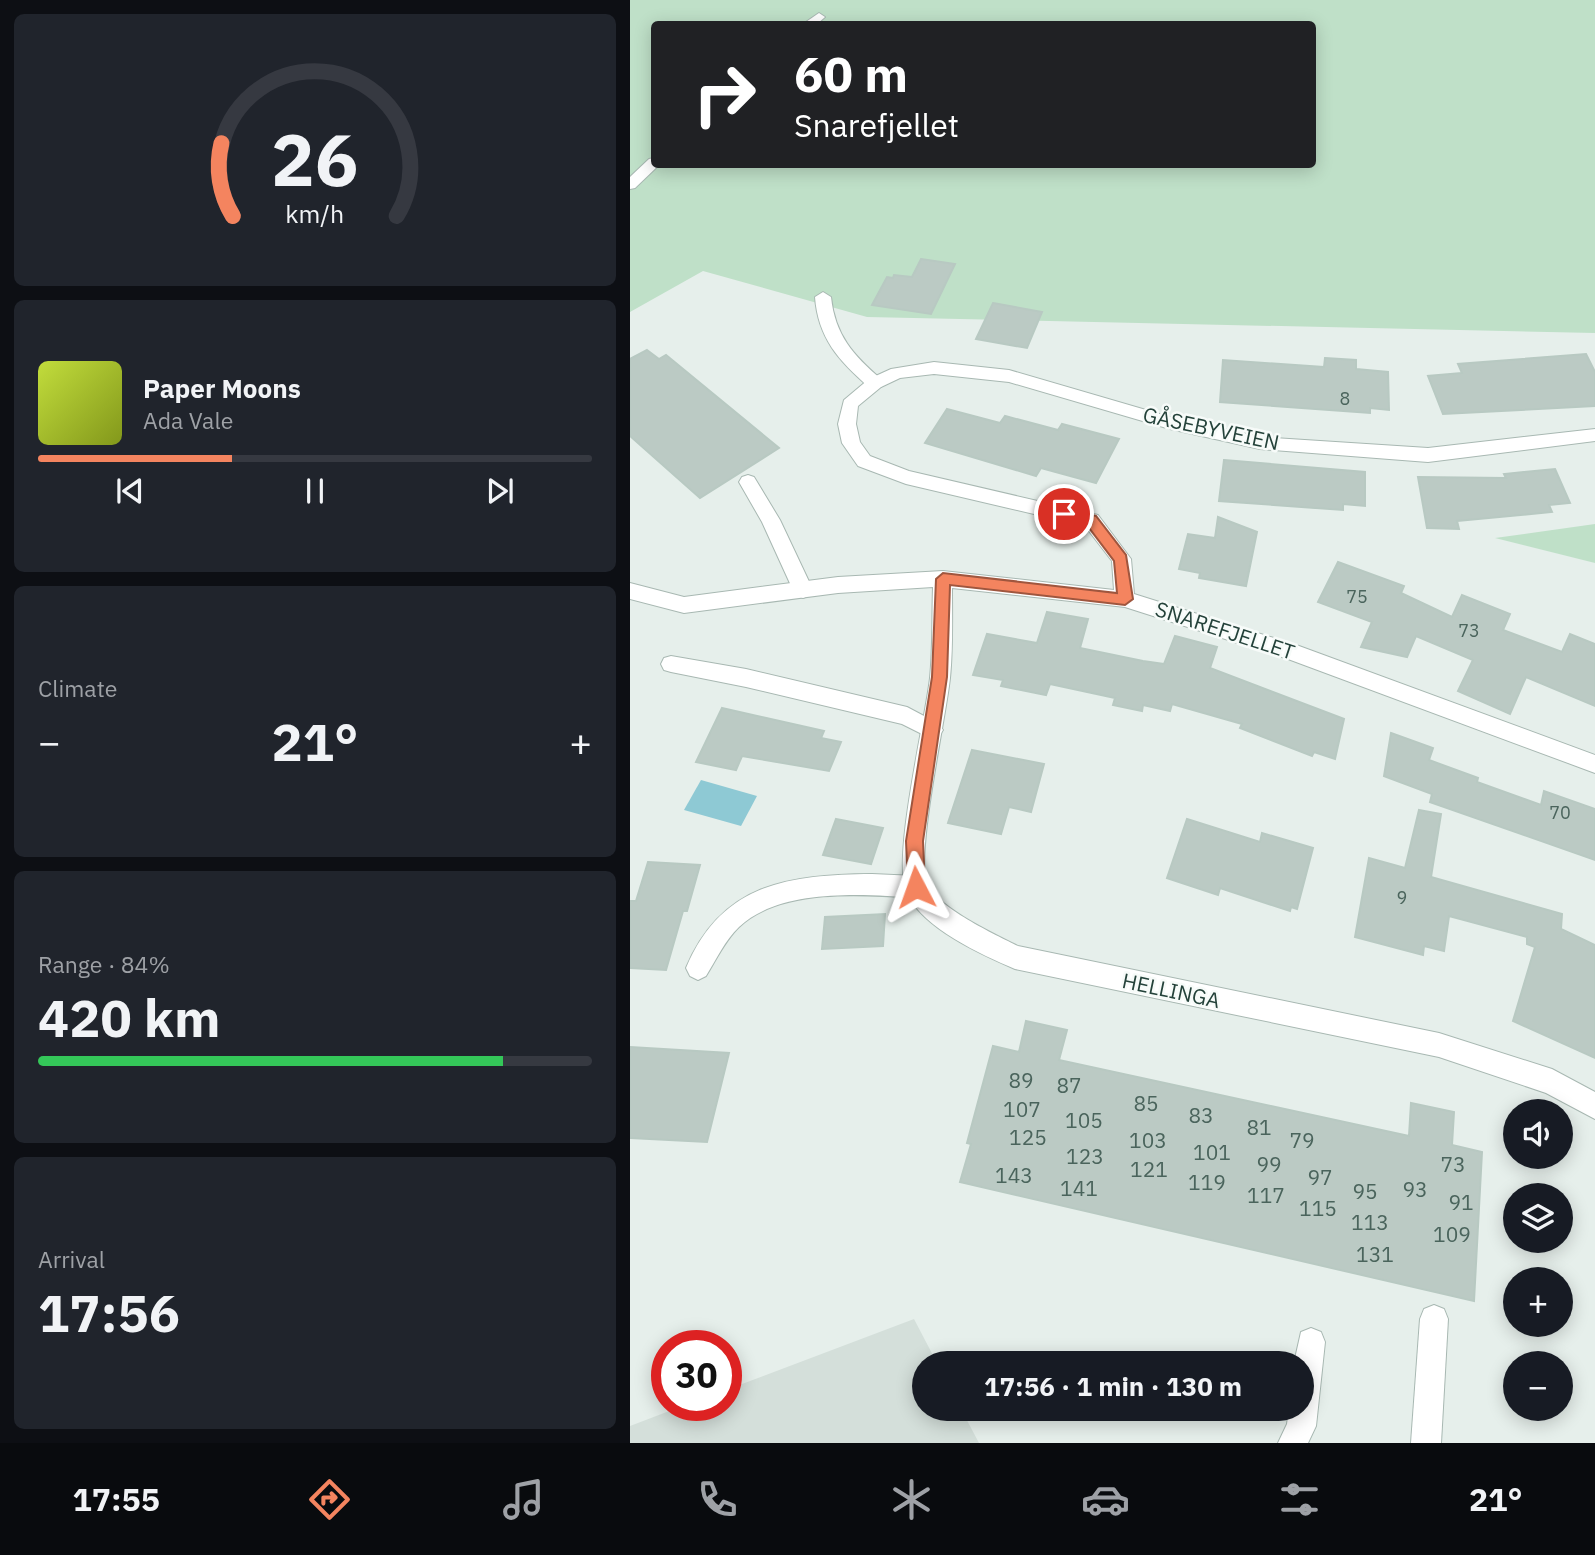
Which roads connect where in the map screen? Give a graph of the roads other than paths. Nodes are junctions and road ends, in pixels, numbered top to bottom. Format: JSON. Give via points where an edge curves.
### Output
{"nodes":[{"id":1,"x":651,"y":165,"type":"edge"},
{"id":2,"x":630,"y":185,"type":"edge"},
{"id":3,"x":823,"y":297,"type":"dead end"},
{"id":4,"x":875,"y":383,"type":"junction"},
{"id":5,"x":1595,"y":435,"type":"edge"},
{"id":6,"x":748,"y":482,"type":"dead end"},
{"id":7,"x":943,"y":579,"type":"junction"},
{"id":8,"x":803,"y":590,"type":"junction"},
{"id":9,"x":630,"y":591,"type":"edge"},
{"id":10,"x":1125,"y":599,"type":"junction"},
{"id":11,"x":671,"y":664,"type":"dead end"},
{"id":12,"x":932,"y":730,"type":"junction"},
{"id":13,"x":1595,"y":764,"type":"edge"},
{"id":14,"x":916,"y":887,"type":"junction"},
{"id":15,"x":698,"y":968,"type":"dead end"},
{"id":16,"x":1595,"y":1106,"type":"edge"},
{"id":17,"x":1434,"y":1318,"type":"dead end"},
{"id":18,"x":1311,"y":1342,"type":"dead end"},
{"id":19,"x":1293,"y":1443,"type":"edge"},
{"id":20,"x":1426,"y":1443,"type":"edge"}],
"edges":[{"from":1,"to":2,"type":"street"},
{"from":3,"to":4,"type":"street","via":[[823,317],[833,340]]},
{"from":4,"to":5,"type":"street","name":"GÅSEBYVEIEN","via":[[897,373],[971,370],[1260,443],[1428,455]]},
{"from":4,"to":10,"type":"street","name":"GÅSEBYVEIEN","via":[[850,404],[847,424],[850,443],[864,461],[906,477],[1091,520],[1121,559]]},
{"from":6,"to":8,"type":"street"},
{"from":7,"to":8,"type":"street","name":"SNAREFJELLET"},
{"from":7,"to":10,"type":"street","name":"SNAREFJELLET"},
{"from":7,"to":12,"type":"street","via":[[940,677]]},
{"from":8,"to":9,"type":"street","name":"SNAREFJELLET","via":[[684,605]]},
{"from":10,"to":13,"type":"street","name":"SNAREFJELLET","via":[[1292,652]]},
{"from":11,"to":12,"type":"street","via":[[907,716]]},
{"from":12,"to":14,"type":"street","via":[[915,841]]},
{"from":14,"to":15,"type":"street","via":[[854,886],[784,893],[753,902],[732,918]]},
{"from":14,"to":16,"type":"street","name":"HELLINGA","via":[[962,931],[1015,957],[1439,1045],[1552,1082]]},
{"from":17,"to":20,"type":"street"},
{"from":18,"to":19,"type":"street","via":[[1301,1426]]}]}
